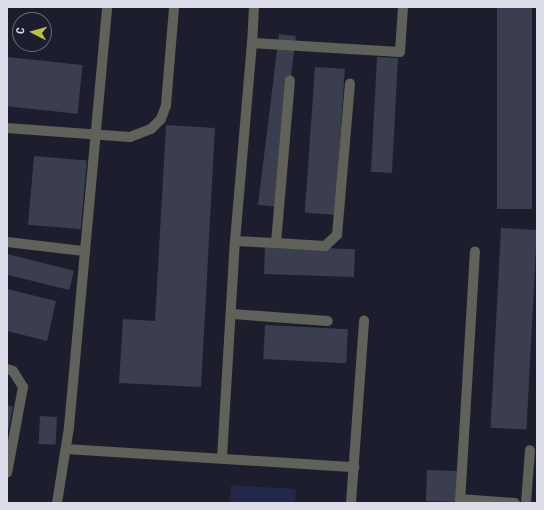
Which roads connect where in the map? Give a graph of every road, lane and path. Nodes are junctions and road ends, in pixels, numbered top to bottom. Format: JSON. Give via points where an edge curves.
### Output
{"nodes":[{"id":1,"x":107,"y":7,"type":"edge"},
{"id":2,"x":174,"y":7,"type":"edge"},
{"id":3,"x":254,"y":7,"type":"edge"},
{"id":4,"x":402,"y":7,"type":"edge"},
{"id":5,"x":252,"y":43,"type":"junction"},
{"id":6,"x":290,"y":81,"type":"dead end"},
{"id":7,"x":350,"y":84,"type":"dead end"},
{"id":8,"x":7,"y":128,"type":"edge"},
{"id":9,"x":96,"y":134,"type":"junction"},
{"id":10,"x":235,"y":241,"type":"junction"},
{"id":11,"x":7,"y":242,"type":"edge"},
{"id":12,"x":276,"y":243,"type":"junction"},
{"id":13,"x":84,"y":250,"type":"junction"},
{"id":14,"x":474,"y":251,"type":"dead end"},
{"id":15,"x":232,"y":314,"type":"junction"},
{"id":16,"x":364,"y":320,"type":"dead end"},
{"id":17,"x":328,"y":321,"type":"dead end"},
{"id":18,"x":7,"y":369,"type":"edge"},
{"id":19,"x":66,"y":449,"type":"junction"},
{"id":20,"x":530,"y":450,"type":"dead end"},
{"id":21,"x":222,"y":458,"type":"junction"},
{"id":22,"x":354,"y":467,"type":"junction"},
{"id":23,"x":7,"y":473,"type":"edge"},
{"id":24,"x":460,"y":501,"type":"edge"},
{"id":25,"x":57,"y":503,"type":"edge"},
{"id":26,"x":351,"y":503,"type":"edge"},
{"id":27,"x":515,"y":503,"type":"edge"},
{"id":28,"x":526,"y":503,"type":"edge"}],
"edges":[{"from":1,"to":9,"type":"lane"},
{"from":2,"to":9,"type":"lane","via":[[166,105],[161,118],[151,129],[138,136]]},
{"from":3,"to":5,"type":"lane"},
{"from":4,"to":5,"type":"lane","via":[[400,52]]},
{"from":5,"to":10,"type":"lane"},
{"from":6,"to":12,"type":"lane"},
{"from":7,"to":12,"type":"lane","via":[[337,235],[326,246]]},
{"from":8,"to":9,"type":"lane"},
{"from":9,"to":13,"type":"lane"},
{"from":10,"to":12,"type":"lane"},
{"from":10,"to":15,"type":"lane"},
{"from":11,"to":13,"type":"lane"},
{"from":13,"to":19,"type":"lane"},
{"from":14,"to":24,"type":"lane"},
{"from":15,"to":17,"type":"lane"},
{"from":15,"to":21,"type":"lane"},
{"from":16,"to":22,"type":"lane"},
{"from":18,"to":23,"type":"lane","via":[[13,371],[23,387]]},
{"from":19,"to":21,"type":"lane"},
{"from":19,"to":25,"type":"lane"},
{"from":20,"to":28,"type":"lane"},
{"from":21,"to":22,"type":"lane"},
{"from":22,"to":26,"type":"lane"},
{"from":24,"to":27,"type":"lane"}]}
